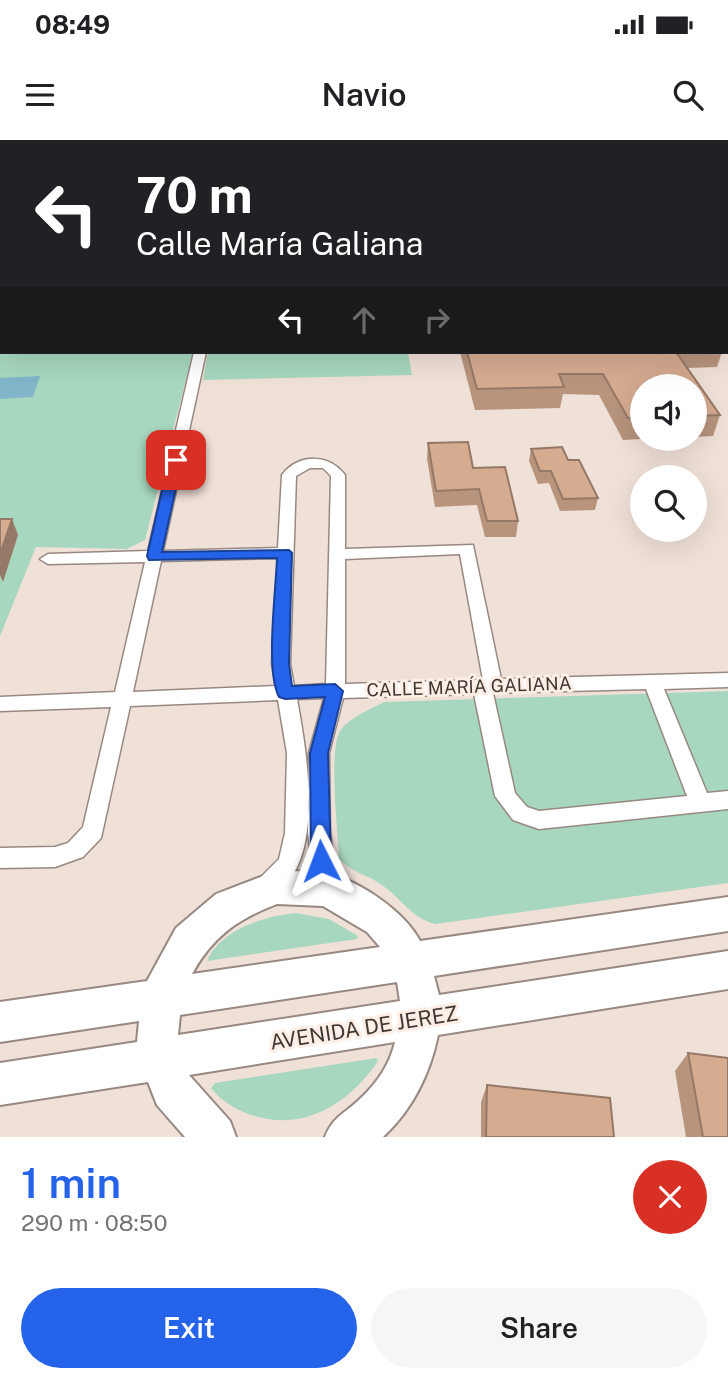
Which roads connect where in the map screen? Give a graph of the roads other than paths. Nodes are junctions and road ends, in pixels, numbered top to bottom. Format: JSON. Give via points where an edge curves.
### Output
{"nodes":[{"id":1,"x":200,"y":354,"type":"edge"},
{"id":2,"x":284,"y":553,"type":"junction"},
{"id":3,"x":339,"y":554,"type":"junction"},
{"id":4,"x":154,"y":556,"type":"junction"},
{"id":5,"x":48,"y":559,"type":"dead end"},
{"id":6,"x":728,"y":680,"type":"edge"},
{"id":7,"x":652,"y":682,"type":"junction"},
{"id":8,"x":487,"y":687,"type":"junction"},
{"id":9,"x":335,"y":691,"type":"junction"},
{"id":10,"x":285,"y":693,"type":"junction"},
{"id":11,"x":122,"y":700,"type":"junction"},
{"id":12,"x":0,"y":704,"type":"edge"},
{"id":13,"x":728,"y":800,"type":"edge"},
{"id":14,"x":700,"y":803,"type":"junction"},
{"id":15,"x":0,"y":858,"type":"edge"},
{"id":16,"x":252,"y":895,"type":"junction"},
{"id":17,"x":352,"y":900,"type":"junction"},
{"id":18,"x":728,"y":914,"type":"edge"},
{"id":19,"x":410,"y":962,"type":"junction"},
{"id":20,"x":728,"y":971,"type":"edge"},
{"id":21,"x":160,"y":999,"type":"junction"},
{"id":22,"x":420,"y":1019,"type":"junction"},
{"id":23,"x":0,"y":1022,"type":"edge"},
{"id":24,"x":159,"y":1059,"type":"junction"},
{"id":25,"x":0,"y":1084,"type":"edge"},
{"id":26,"x":214,"y":1137,"type":"edge"},
{"id":27,"x":347,"y":1137,"type":"edge"}],
"edges":[{"from":1,"to":4,"type":"street"},
{"from":2,"to":3,"type":"street","via":[[289,475],[297,466],[312,463],[327,464],[338,475]]},
{"from":2,"to":4,"type":"street"},
{"from":2,"to":10,"type":"street","via":[[281,664]]},
{"from":3,"to":8,"type":"street","via":[[467,549]]},
{"from":3,"to":9,"type":"street"},
{"from":4,"to":5,"type":"street"},
{"from":4,"to":11,"type":"street"},
{"from":6,"to":7,"type":"street","name":"CALLE MARÍA GALIANA"},
{"from":7,"to":8,"type":"street","name":"CALLE MARÍA GALIANA"},
{"from":7,"to":14,"type":"street"},
{"from":8,"to":9,"type":"street","name":"CALLE MARÍA GALIANA"},
{"from":8,"to":14,"type":"street","via":[[505,796],[520,814],[540,820]]},
{"from":9,"to":10,"type":"street","name":"CALLE MARÍA GALIANA"},
{"from":9,"to":17,"type":"street","via":[[319,753],[319,847],[324,872],[333,886]]},
{"from":10,"to":11,"type":"street","name":"CALLE MARÍA GALIANA"},
{"from":10,"to":16,"type":"street","via":[[297,753],[294,848],[278,877]]},
{"from":11,"to":12,"type":"street","name":"CALLE MARÍA GALIANA"},
{"from":11,"to":15,"type":"street","via":[[93,831],[75,850],[55,857]]},
{"from":13,"to":14,"type":"street"},
{"from":16,"to":17,"type":"main road","via":[[303,887]]},
{"from":16,"to":21,"type":"main road","via":[[214,915],[197,930],[171,967]]},
{"from":17,"to":19,"type":"main road","via":[[385,924]]},
{"from":18,"to":19,"type":"main road"},
{"from":19,"to":21,"type":"main road"},
{"from":19,"to":22,"type":"main road"},
{"from":20,"to":22,"type":"main road","name":"AVENIDA DE JEREZ"},
{"from":21,"to":23,"type":"main road"},
{"from":21,"to":24,"type":"main road"},
{"from":22,"to":24,"type":"main road","name":"AVENIDA DE JEREZ"},
{"from":22,"to":27,"type":"main road","via":[[416,1047],[396,1092],[380,1112]]},
{"from":24,"to":25,"type":"main road","name":"AVENIDA DE JEREZ"},
{"from":24,"to":26,"type":"main road","via":[[180,1105]]}]}
